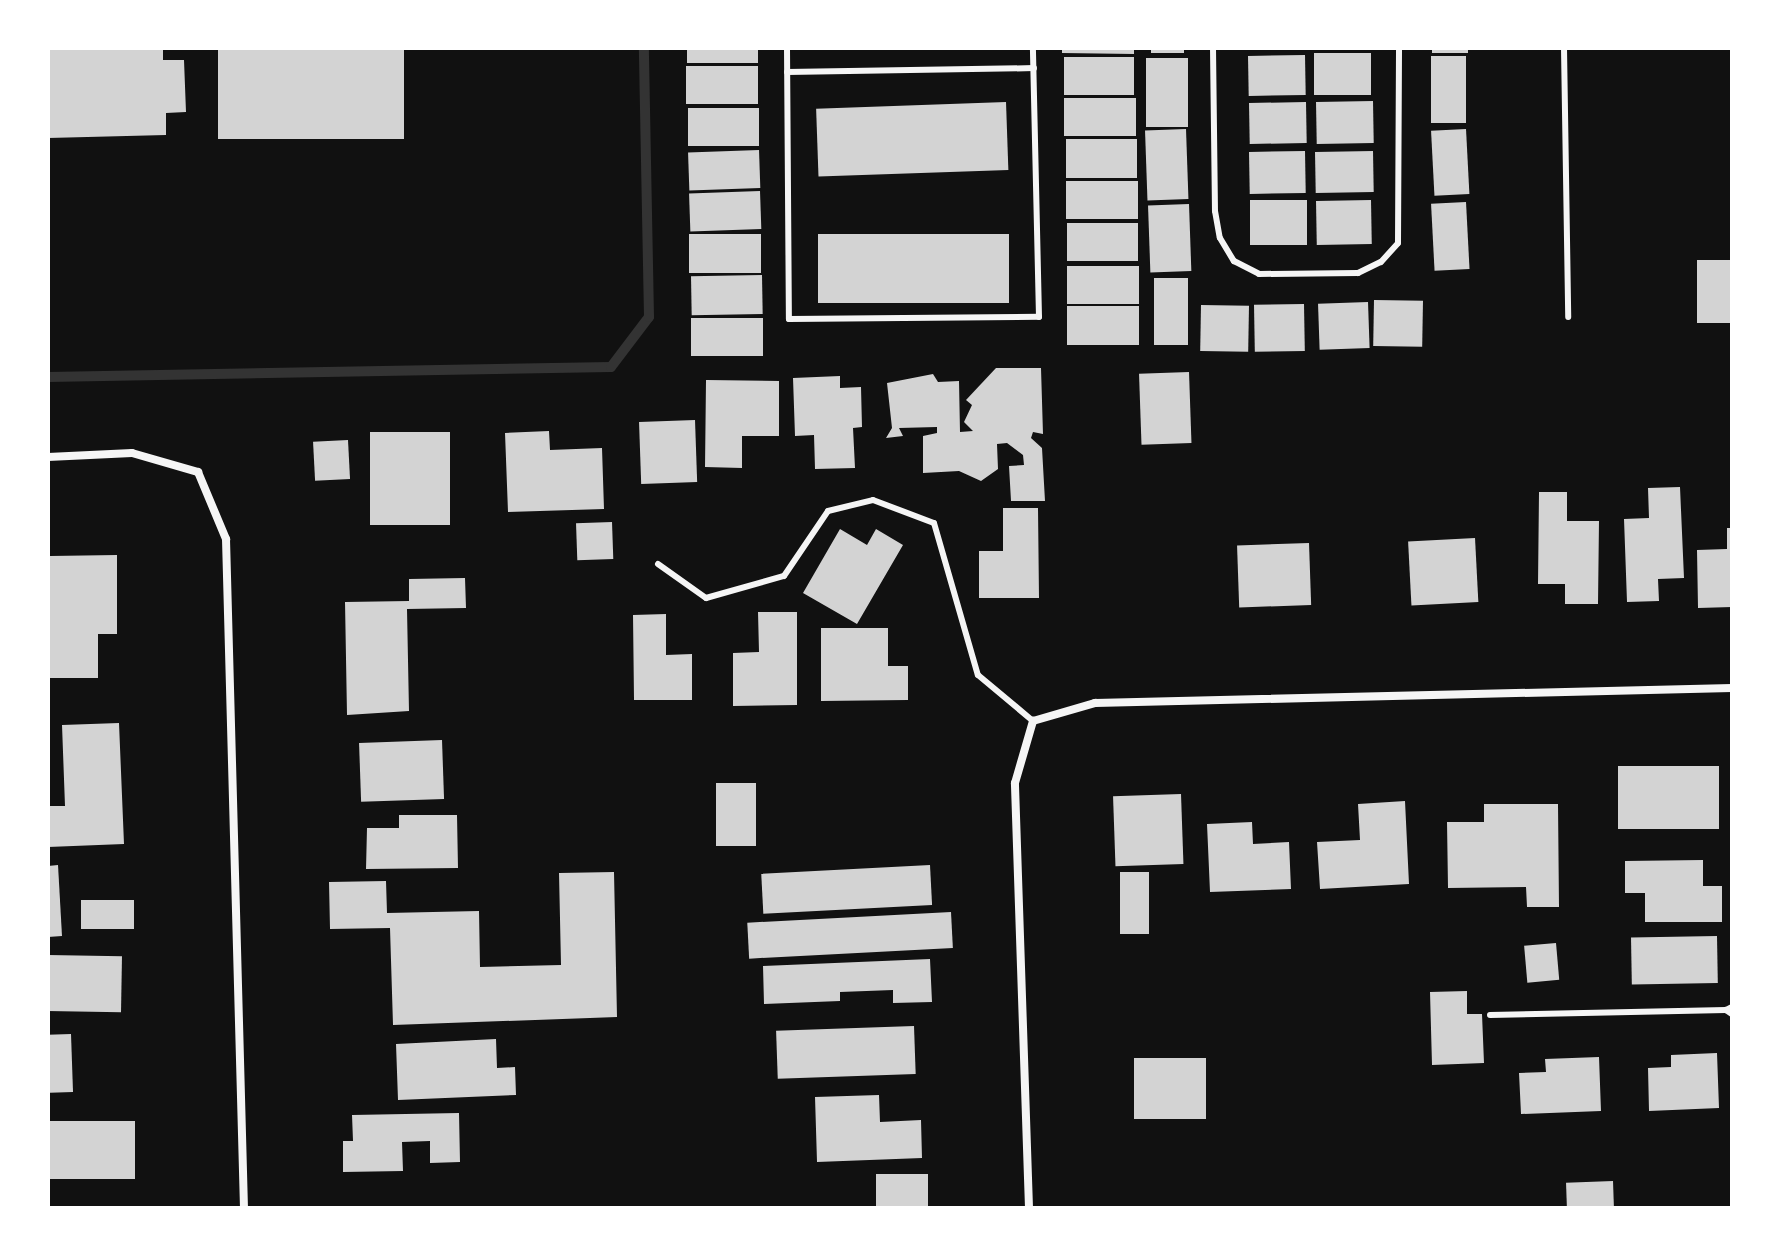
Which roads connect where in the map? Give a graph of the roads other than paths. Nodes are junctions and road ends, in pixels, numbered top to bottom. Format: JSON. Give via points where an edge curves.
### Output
{"nodes":[{"id":1,"x":787,"y":48,"type":"edge"},
{"id":2,"x":1033,"y":48,"type":"edge"},
{"id":3,"x":1213,"y":48,"type":"edge"},
{"id":4,"x":1399,"y":48,"type":"edge"},
{"id":5,"x":1564,"y":48,"type":"edge"},
{"id":6,"x":1034,"y":68,"type":"junction"},
{"id":7,"x":787,"y":72,"type":"junction"},
{"id":8,"x":1568,"y":317,"type":"dead end"},
{"id":9,"x":48,"y":457,"type":"edge"},
{"id":10,"x":658,"y":564,"type":"dead end"},
{"id":11,"x":1732,"y":688,"type":"edge"},
{"id":12,"x":1033,"y":721,"type":"junction"},
{"id":13,"x":1730,"y":1011,"type":"edge"},
{"id":14,"x":1490,"y":1015,"type":"dead end"},
{"id":15,"x":244,"y":1208,"type":"edge"},
{"id":16,"x":1029,"y":1208,"type":"edge"}],
"edges":[{"from":1,"to":7,"type":"lane"},
{"from":2,"to":6,"type":"lane"},
{"from":3,"to":4,"type":"lane","via":[[1215,211],[1220,238],[1234,261],[1259,274],[1358,273],[1381,262],[1398,243]]},
{"from":5,"to":8,"type":"lane"},
{"from":6,"to":7,"type":"lane"},
{"from":6,"to":7,"type":"lane","via":[[1039,317],[789,319]]},
{"from":9,"to":15,"type":"street","via":[[132,453],[198,472],[226,539]]},
{"from":10,"to":12,"type":"lane","via":[[706,598],[784,576],[828,511],[873,500],[934,523],[978,675]]},
{"from":11,"to":12,"type":"street","via":[[1095,703]]},
{"from":12,"to":16,"type":"street","via":[[1015,783]]},
{"from":13,"to":14,"type":"lane"}]}
